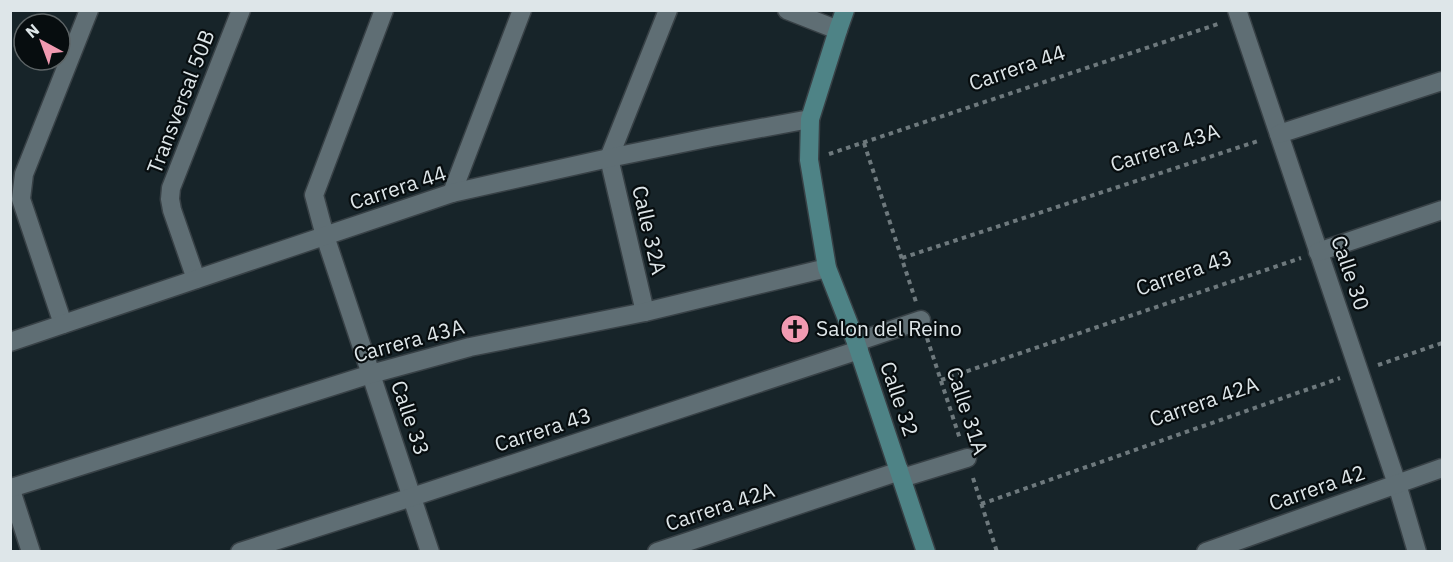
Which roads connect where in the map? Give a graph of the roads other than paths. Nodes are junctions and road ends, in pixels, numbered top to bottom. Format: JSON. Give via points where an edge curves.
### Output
{"nodes":[{"id":1,"x":89,"y":10,"type":"edge"},
{"id":2,"x":241,"y":10,"type":"edge"},
{"id":3,"x":384,"y":10,"type":"edge"},
{"id":4,"x":522,"y":10,"type":"edge"},
{"id":5,"x":668,"y":10,"type":"edge"},
{"id":6,"x":787,"y":10,"type":"edge"},
{"id":7,"x":845,"y":10,"type":"edge"},
{"id":8,"x":1238,"y":14,"type":"edge"},
{"id":9,"x":838,"y":30,"type":"junction"},
{"id":10,"x":1443,"y":81,"type":"edge"},
{"id":11,"x":810,"y":119,"type":"junction"},
{"id":12,"x":1279,"y":134,"type":"junction"},
{"id":13,"x":609,"y":158,"type":"junction"},
{"id":14,"x":452,"y":193,"type":"junction"},
{"id":15,"x":1443,"y":210,"type":"edge"},
{"id":16,"x":324,"y":236,"type":"junction"},
{"id":17,"x":1318,"y":252,"type":"junction"},
{"id":18,"x":827,"y":268,"type":"junction"},
{"id":19,"x":196,"y":279,"type":"junction"},
{"id":20,"x":645,"y":312,"type":"junction"},
{"id":21,"x":921,"y":320,"type":"road end"},
{"id":22,"x":63,"y":324,"type":"junction"},
{"id":23,"x":10,"y":342,"type":"edge"},
{"id":24,"x":857,"y":346,"type":"junction"},
{"id":25,"x":371,"y":374,"type":"junction"},
{"id":26,"x":966,"y":458,"type":"road end"},
{"id":27,"x":1443,"y":468,"type":"edge"},
{"id":28,"x":901,"y":474,"type":"junction"},
{"id":29,"x":1397,"y":484,"type":"junction"},
{"id":30,"x":11,"y":488,"type":"edge"},
{"id":31,"x":412,"y":497,"type":"junction"},
{"id":32,"x":15,"y":520,"type":"edge"},
{"id":33,"x":31,"y":552,"type":"edge"},
{"id":34,"x":240,"y":552,"type":"edge"},
{"id":35,"x":430,"y":552,"type":"edge"},
{"id":36,"x":657,"y":552,"type":"edge"},
{"id":37,"x":926,"y":552,"type":"edge"},
{"id":38,"x":1206,"y":552,"type":"edge"},
{"id":39,"x":1417,"y":552,"type":"edge"}],
"edges":[{"from":1,"to":22,"type":"street","via":[[24,174],[21,199]]},
{"from":2,"to":19,"type":"street","name":"Transversal 50B","via":[[171,188],[172,210]]},
{"from":3,"to":16,"type":"street","name":"Calle 33","via":[[314,195]]},
{"from":4,"to":14,"type":"street"},
{"from":5,"to":13,"type":"street"},
{"from":6,"to":9,"type":"street"},
{"from":7,"to":9,"type":"street","name":"Calle 32"},
{"from":8,"to":12,"type":"street","name":"Calle 30"},
{"from":9,"to":11,"type":"street","name":"Calle 32"},
{"from":10,"to":12,"type":"street"},
{"from":11,"to":13,"type":"street","name":"Carrera 44"},
{"from":11,"to":18,"type":"street","name":"Calle 32","via":[[809,160]]},
{"from":12,"to":17,"type":"street","name":"Calle 30"},
{"from":13,"to":14,"type":"street","name":"Carrera 44"},
{"from":13,"to":20,"type":"street","name":"Calle 32A"},
{"from":14,"to":16,"type":"street","name":"Carrera 44"},
{"from":15,"to":17,"type":"street"},
{"from":16,"to":19,"type":"street","name":"Carrera 44"},
{"from":16,"to":25,"type":"street","name":"Calle 33"},
{"from":17,"to":29,"type":"street","name":"Calle 30"},
{"from":18,"to":20,"type":"street","name":"Carrera 43A"},
{"from":18,"to":24,"type":"street","name":"Calle 32"},
{"from":19,"to":22,"type":"street","name":"Carrera 44"},
{"from":20,"to":25,"type":"street","name":"Carrera 43A","via":[[470,348]]},
{"from":21,"to":24,"type":"street","name":"Carrera 43"},
{"from":22,"to":23,"type":"street","name":"Carrera 44"},
{"from":24,"to":28,"type":"street","name":"Calle 32"},
{"from":24,"to":31,"type":"street","name":"Carrera 43"},
{"from":25,"to":30,"type":"street","name":"Carrera 43A"},
{"from":25,"to":31,"type":"street","name":"Calle 33"},
{"from":26,"to":28,"type":"street","name":"Carrera 42A"},
{"from":27,"to":29,"type":"street","name":"Carrera 42"},
{"from":28,"to":36,"type":"street","name":"Carrera 42A"},
{"from":28,"to":37,"type":"street","name":"Calle 32"},
{"from":29,"to":38,"type":"street","name":"Carrera 42"},
{"from":29,"to":39,"type":"street","name":"Calle 30"},
{"from":30,"to":32,"type":"street"},
{"from":31,"to":34,"type":"street","name":"Carrera 43"},
{"from":31,"to":35,"type":"street","name":"Calle 33"},
{"from":32,"to":33,"type":"street"}]}
